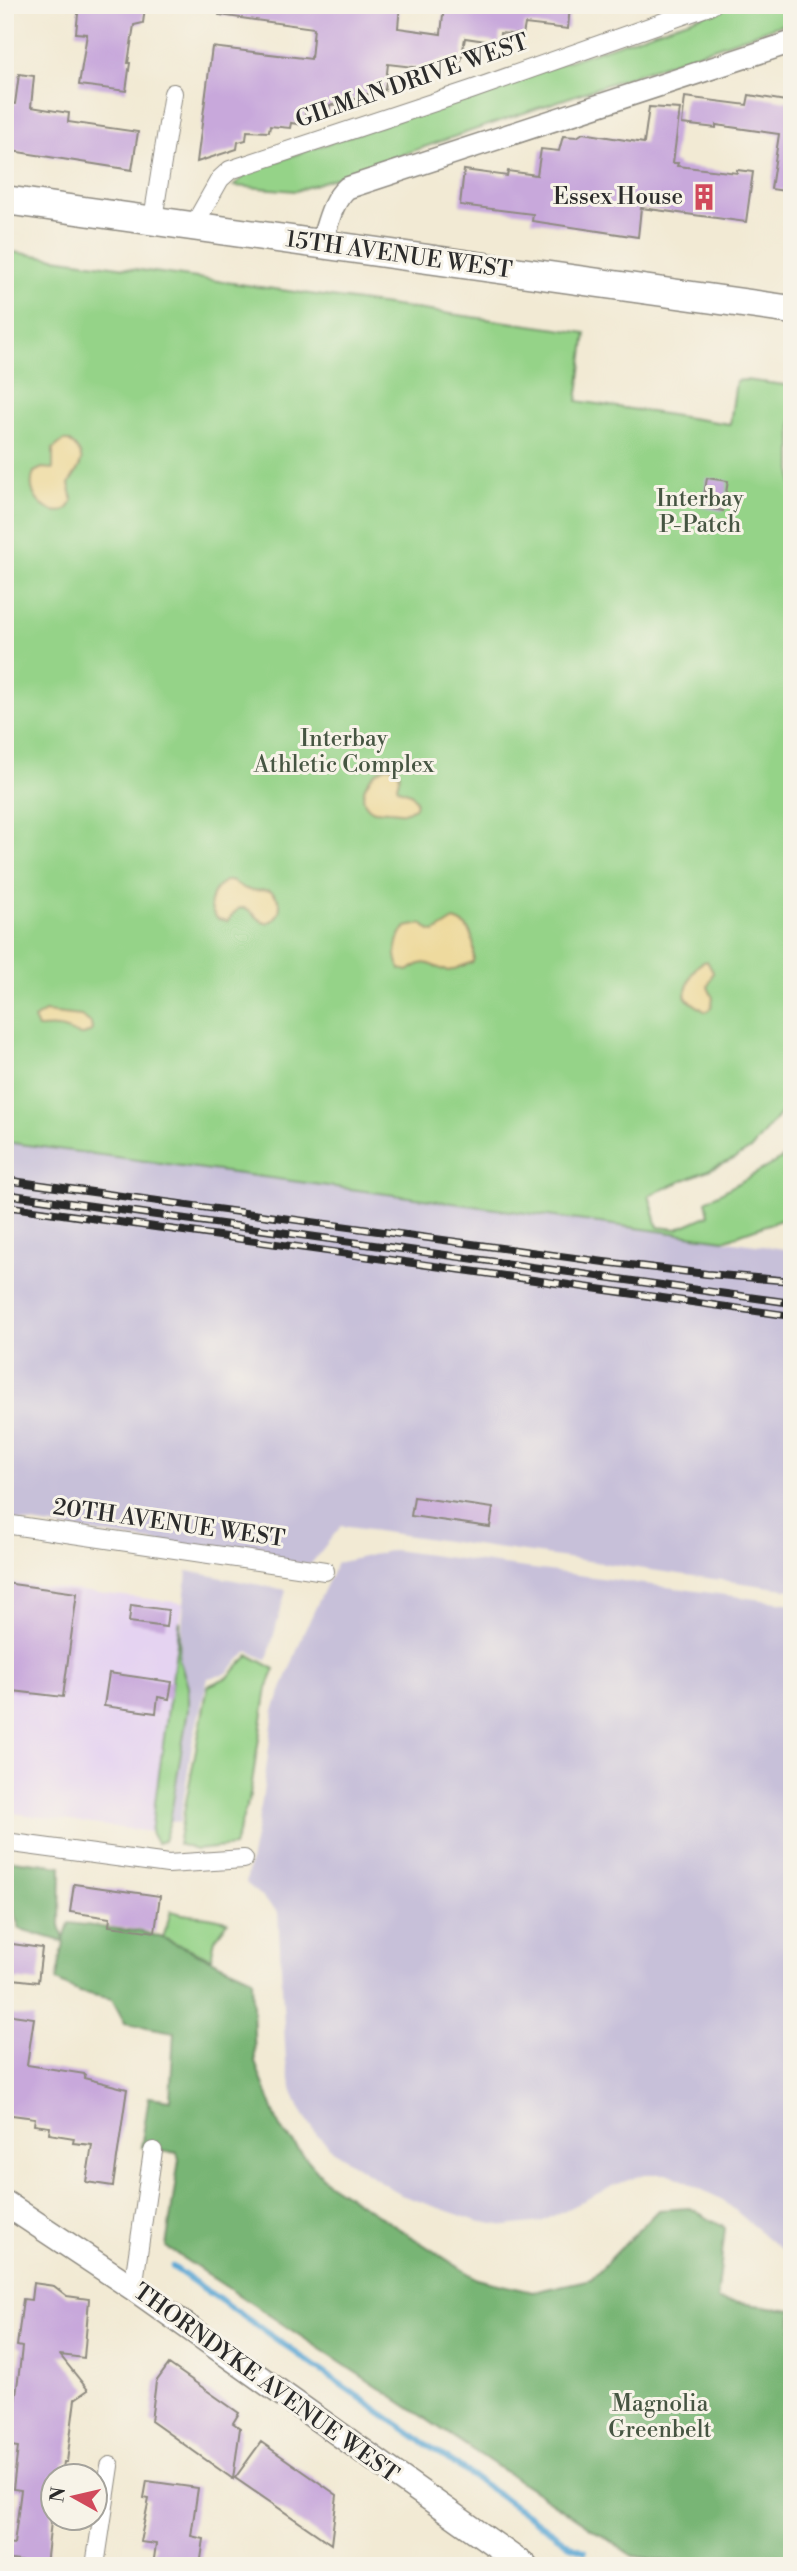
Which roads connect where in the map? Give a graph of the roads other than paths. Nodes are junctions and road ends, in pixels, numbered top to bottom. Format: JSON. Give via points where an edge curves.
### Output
{"nodes":[{"id":1,"x":682,"y":5,"type":"edge"},
{"id":2,"x":707,"y":7,"type":"edge"},
{"id":3,"x":792,"y":42,"type":"edge"},
{"id":4,"x":173,"y":93,"type":"dead end"},
{"id":5,"x":5,"y":200,"type":"edge"},
{"id":6,"x":153,"y":219,"type":"junction"},
{"id":7,"x":194,"y":225,"type":"junction"},
{"id":8,"x":321,"y":244,"type":"junction"},
{"id":9,"x":792,"y":310,"type":"edge"},
{"id":10,"x":5,"y":1524,"type":"edge"},
{"id":11,"x":325,"y":1571,"type":"dead end"},
{"id":12,"x":5,"y":1842,"type":"edge"},
{"id":13,"x":244,"y":1859,"type":"dead end"},
{"id":14,"x":153,"y":2151,"type":"dead end"},
{"id":15,"x":5,"y":2203,"type":"edge"},
{"id":16,"x":133,"y":2288,"type":"junction"},
{"id":17,"x":110,"y":2466,"type":"dead end"},
{"id":18,"x":95,"y":2566,"type":"edge"},
{"id":19,"x":525,"y":2566,"type":"edge"}],
"edges":[{"from":1,"to":2,"type":"street"},
{"from":2,"to":7,"type":"street","name":"GILMAN DRIVE WEST","via":[[230,170],[220,178]]},
{"from":3,"to":8,"type":"street","via":[[347,188],[338,195]]},
{"from":4,"to":6,"type":"street"},
{"from":5,"to":6,"type":"main road","name":"15TH AVENUE WEST"},
{"from":6,"to":7,"type":"main road","name":"15TH AVENUE WEST"},
{"from":7,"to":8,"type":"main road","name":"15TH AVENUE WEST"},
{"from":8,"to":9,"type":"main road","name":"15TH AVENUE WEST"},
{"from":10,"to":11,"type":"street","name":"20TH AVENUE WEST"},
{"from":12,"to":13,"type":"street","via":[[168,1864]]},
{"from":14,"to":16,"type":"street"},
{"from":15,"to":16,"type":"main road","name":"THORNDYKE AVENUE WEST"},
{"from":16,"to":19,"type":"main road","name":"THORNDYKE AVENUE WEST"},
{"from":17,"to":18,"type":"street"}]}
